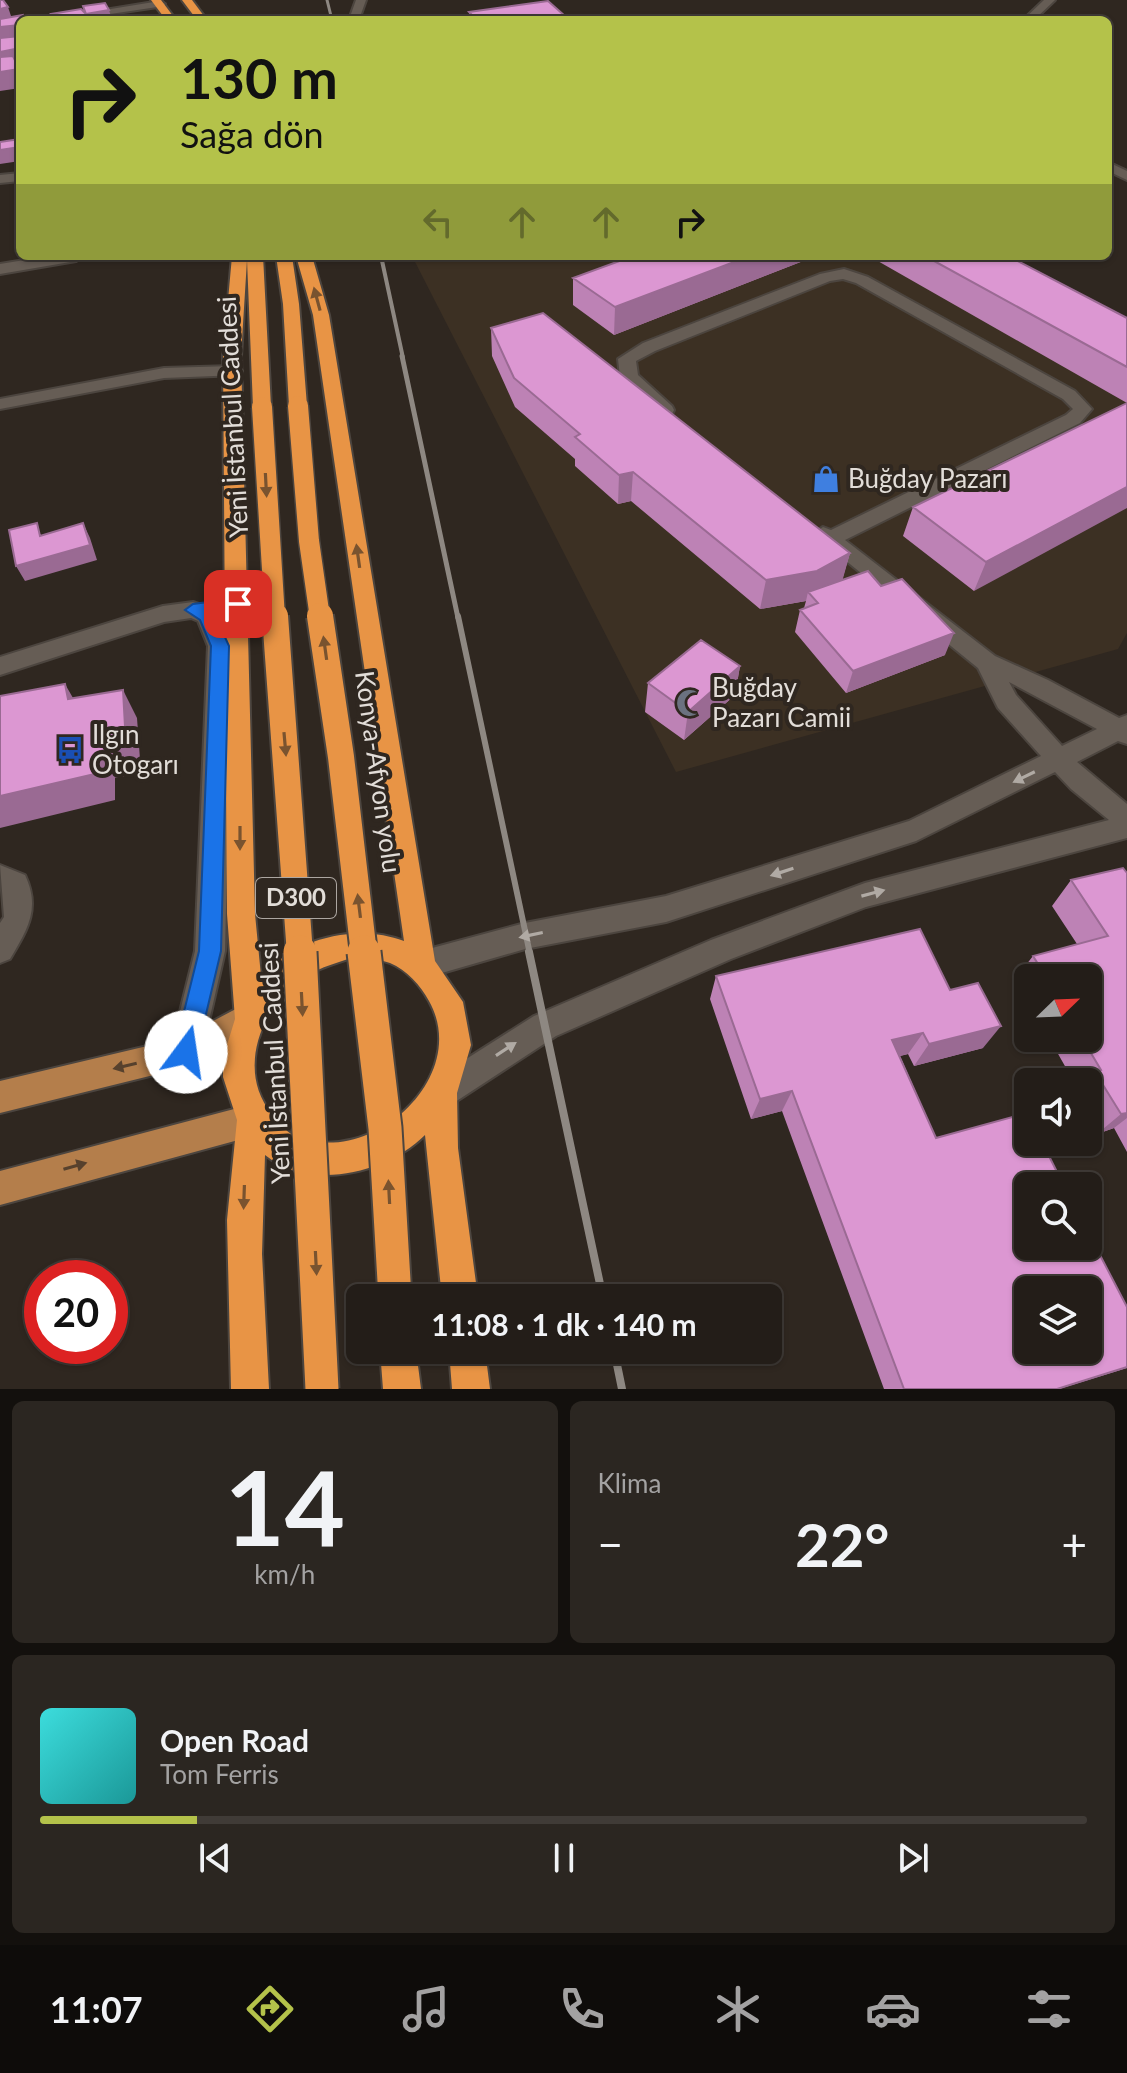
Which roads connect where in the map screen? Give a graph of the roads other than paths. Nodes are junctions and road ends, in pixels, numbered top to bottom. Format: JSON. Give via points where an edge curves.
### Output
{"nodes":[{"id":1,"x":1050,"y":0,"type":"edge"},
{"id":2,"x":158,"y":2,"type":"edge"},
{"id":3,"x":72,"y":16,"type":"edge"},
{"id":4,"x":1032,"y":16,"type":"edge"},
{"id":5,"x":53,"y":260,"type":"edge"},
{"id":6,"x":240,"y":260,"type":"edge"},
{"id":7,"x":255,"y":260,"type":"edge"},
{"id":8,"x":285,"y":260,"type":"edge"},
{"id":9,"x":305,"y":260,"type":"edge"},
{"id":10,"x":0,"y":269,"type":"edge"},
{"id":11,"x":233,"y":371,"type":"junction"},
{"id":12,"x":0,"y":404,"type":"edge"},
{"id":13,"x":682,"y":423,"type":"edge"},
{"id":14,"x":805,"y":520,"type":"edge"},
{"id":15,"x":830,"y":539,"type":"junction"},
{"id":16,"x":238,"y":604,"type":"junction"},
{"id":17,"x":193,"y":610,"type":"junction"},
{"id":18,"x":987,"y":662,"type":"junction"},
{"id":19,"x":0,"y":666,"type":"edge"},
{"id":20,"x":1124,"y":729,"type":"edge"},
{"id":21,"x":1062,"y":759,"type":"junction"},
{"id":22,"x":1127,"y":819,"type":"edge"},
{"id":23,"x":1127,"y":827,"type":"edge"},
{"id":24,"x":0,"y":877,"type":"edge"},
{"id":25,"x":0,"y":950,"type":"edge"},
{"id":26,"x":421,"y":965,"type":"junction"},
{"id":27,"x":249,"y":1017,"type":"junction"},
{"id":28,"x":186,"y":1052,"type":"junction"},
{"id":29,"x":441,"y":1093,"type":"junction"},
{"id":30,"x":0,"y":1097,"type":"edge"},
{"id":31,"x":253,"y":1120,"type":"junction"},
{"id":32,"x":0,"y":1188,"type":"edge"},
{"id":33,"x":394,"y":1284,"type":"edge"},
{"id":34,"x":458,"y":1284,"type":"edge"},
{"id":35,"x":399,"y":1364,"type":"edge"},
{"id":36,"x":468,"y":1364,"type":"edge"},
{"id":37,"x":250,"y":1389,"type":"edge"},
{"id":38,"x":322,"y":1389,"type":"edge"},
{"id":39,"x":402,"y":1389,"type":"edge"},
{"id":40,"x":471,"y":1389,"type":"edge"}],
"edges":[{"from":1,"to":4,"type":"street"},
{"from":2,"to":3,"type":"street"},
{"from":5,"to":10,"type":"street"},
{"from":6,"to":11,"type":"highway"},
{"from":7,"to":38,"type":"highway","name":"Yeni İstanbul Caddesi","number":"D300","one_way":true,"bridge":true,"via":[[268,530],[295,863]]},
{"from":33,"to":8,"type":"highway","name":"Konya-Afyon yolu","number":"D300","one_way":true,"bridge":true,"via":[[382,1097],[309,541]]},
{"from":26,"to":9,"type":"highway","one_way":true,"via":[[321,315]]},
{"from":11,"to":12,"type":"street","via":[[164,373]]},
{"from":11,"to":16,"type":"highway"},
{"from":13,"to":15,"type":"street","via":[[629,377],[627,359],[811,282],[844,274],[1069,395],[1083,409],[1073,419]]},
{"from":14,"to":15,"type":"street"},
{"from":15,"to":18,"type":"street"},
{"from":16,"to":17,"type":"street"},
{"from":16,"to":27,"type":"highway","one_way":true,"via":[[241,914]]},
{"from":17,"to":19,"type":"street","via":[[122,625]]},
{"from":17,"to":28,"type":"street","via":[[207,616],[220,646],[220,718],[210,951]]},
{"from":18,"to":20,"type":"street"},
{"from":18,"to":21,"type":"street","via":[[1007,701]]},
{"from":20,"to":21,"type":"street"},
{"from":21,"to":22,"type":"street","via":[[1080,782]]},
{"from":21,"to":26,"type":"street","one_way":true,"via":[[916,830],[666,909],[525,936]]},
{"from":29,"to":23,"type":"street","one_way":true,"via":[[545,1026],[721,949],[865,895]]},
{"from":24,"to":25,"type":"street","via":[[15,884],[18,919]]},
{"from":26,"to":27,"type":"highway","via":[[387,949],[348,946],[321,954],[273,982]]},
{"from":26,"to":29,"type":"highway","via":[[442,989],[454,1021],[454,1057]]},
{"from":27,"to":28,"type":"main road"},
{"from":27,"to":31,"type":"highway","via":[[238,1052],[239,1088]]},
{"from":28,"to":30,"type":"main road","one_way":true},
{"from":29,"to":31,"type":"highway","via":[[412,1129],[371,1153],[325,1160],[283,1148]]},
{"from":29,"to":34,"type":"highway"},
{"from":32,"to":31,"type":"main road","one_way":true},
{"from":31,"to":37,"type":"highway","one_way":true,"via":[[243,1228]]},
{"from":35,"to":39,"type":"highway"},
{"from":36,"to":40,"type":"highway"}]}
